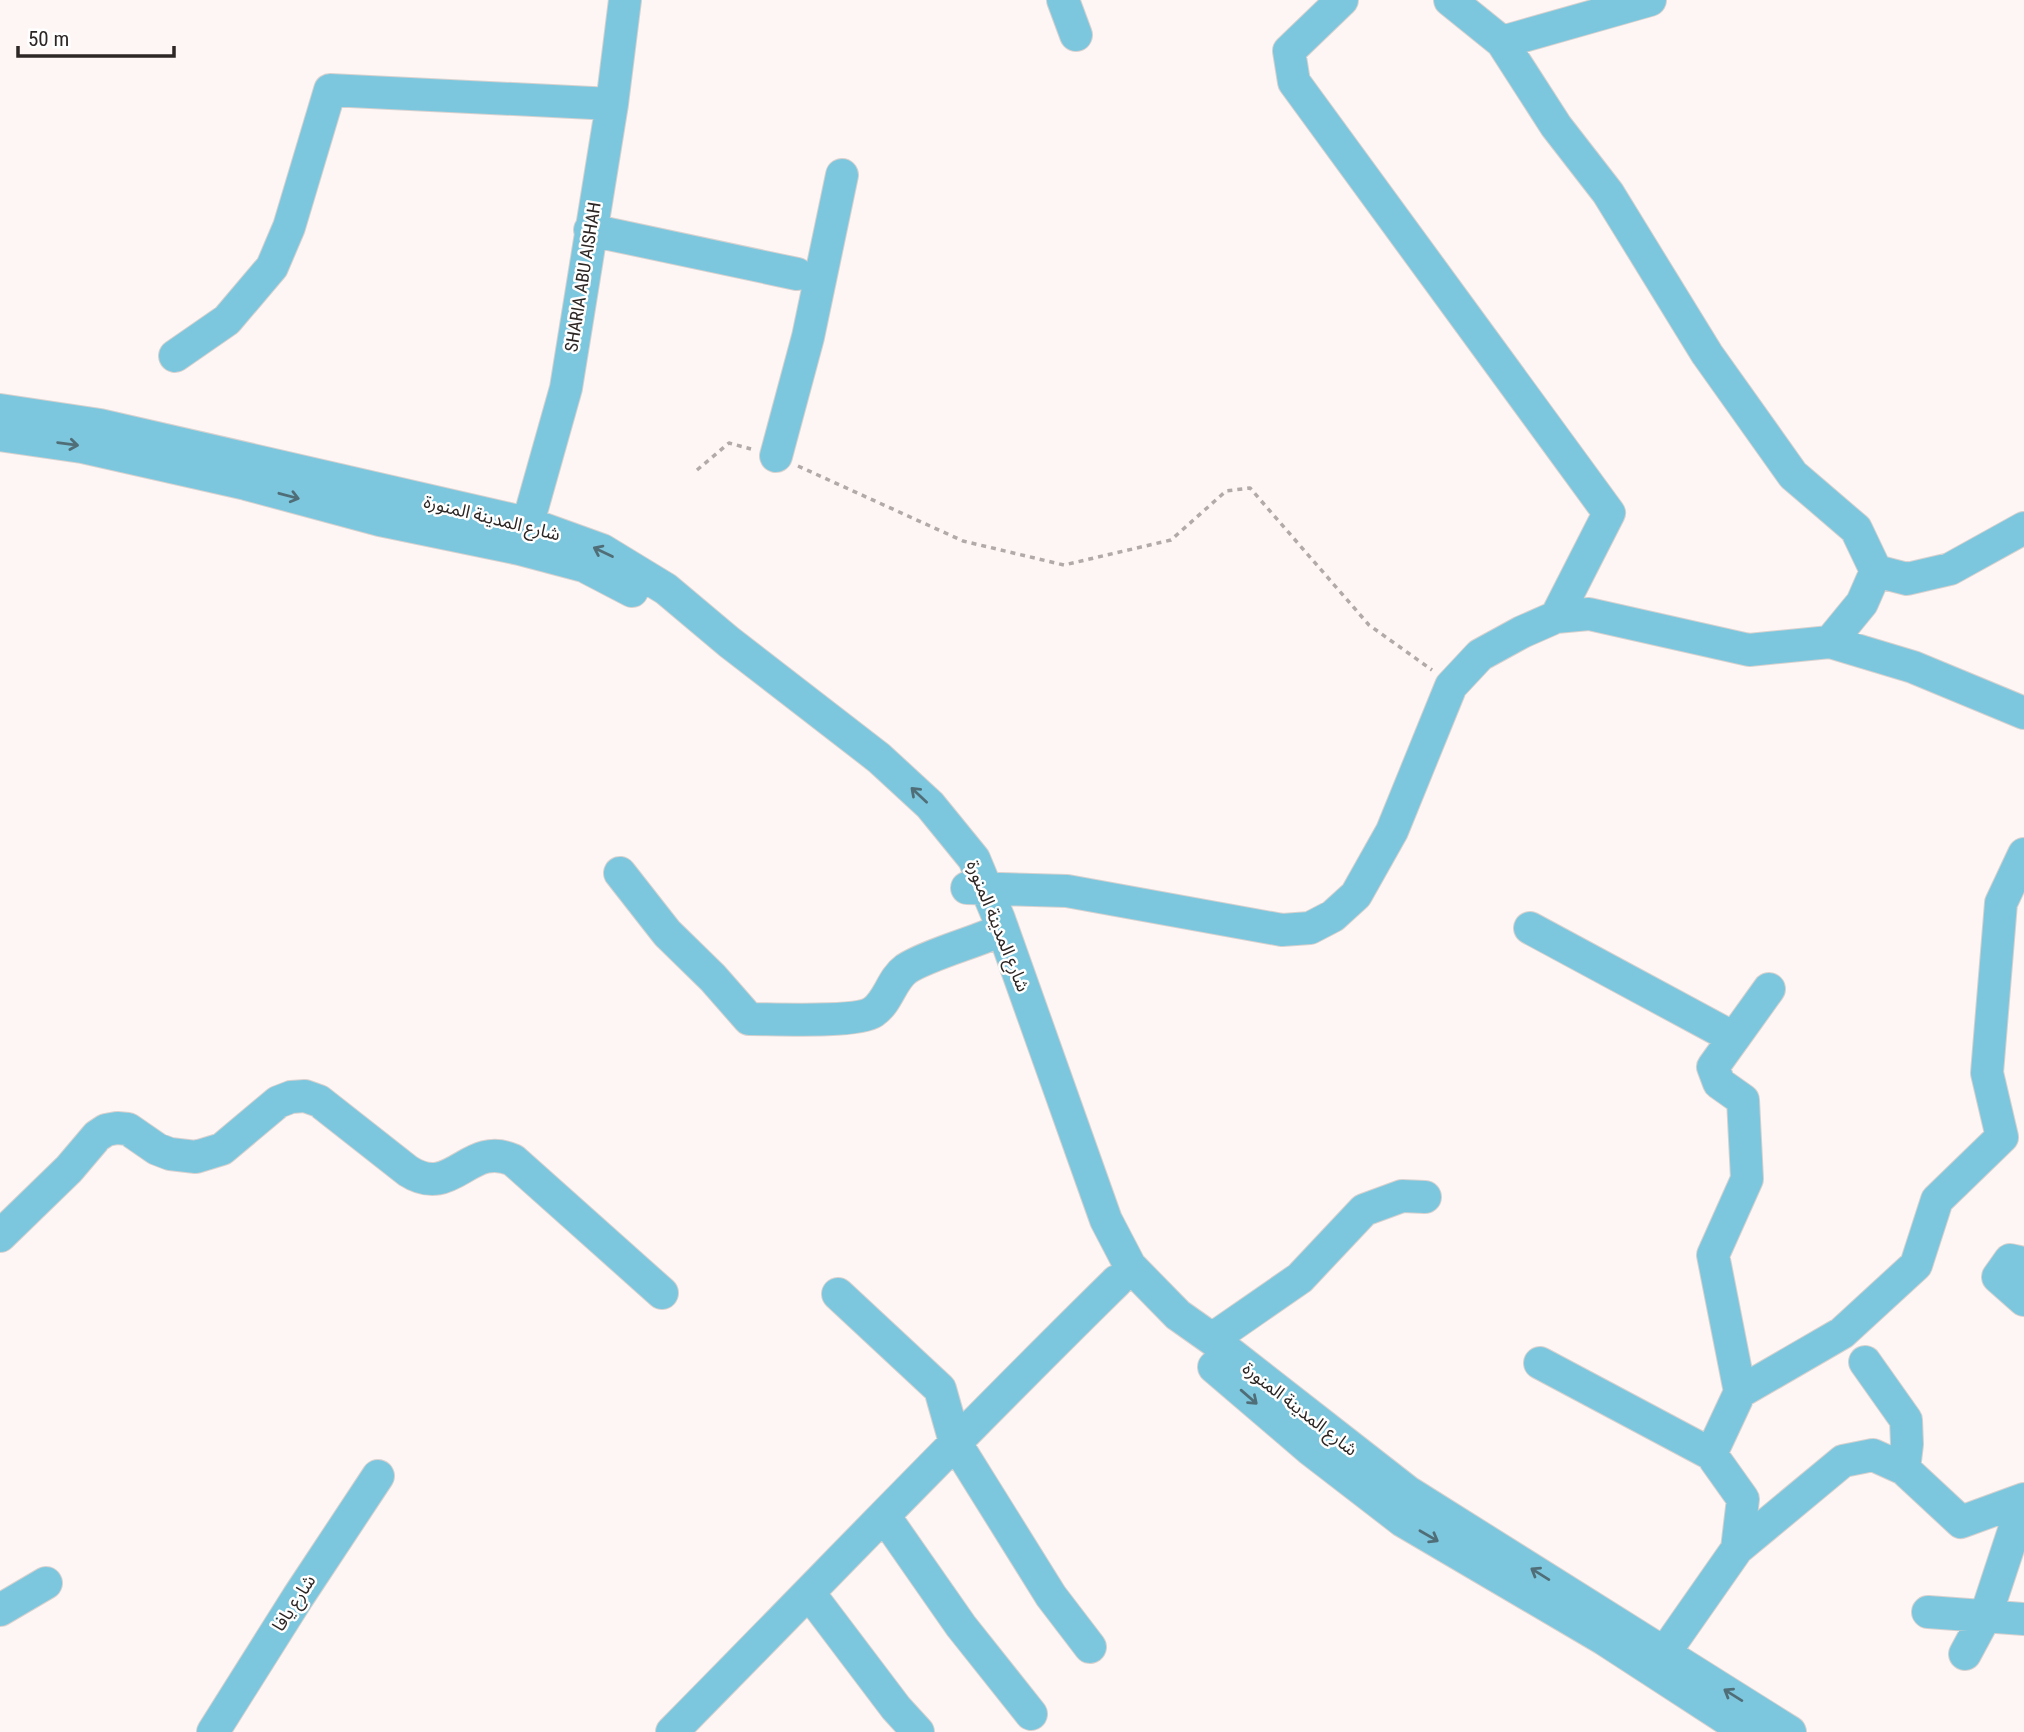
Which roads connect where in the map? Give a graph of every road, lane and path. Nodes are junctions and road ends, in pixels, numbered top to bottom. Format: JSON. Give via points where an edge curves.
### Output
{"nodes":[{"id":1,"x":625,"y":0,"type":"edge"},
{"id":2,"x":1063,"y":0,"type":"edge"},
{"id":3,"x":1342,"y":0,"type":"edge"},
{"id":4,"x":1450,"y":0,"type":"edge"},
{"id":5,"x":1650,"y":0,"type":"edge"},
{"id":6,"x":1076,"y":35,"type":"dead end"},
{"id":7,"x":1502,"y":42,"type":"junction"},
{"id":8,"x":612,"y":104,"type":"junction"},
{"id":9,"x":842,"y":175,"type":"dead end"},
{"id":10,"x":590,"y":230,"type":"junction"},
{"id":11,"x":797,"y":274,"type":"dead end"},
{"id":12,"x":175,"y":356,"type":"dead end"},
{"id":13,"x":0,"y":410,"type":"edge"},
{"id":14,"x":0,"y":435,"type":"edge"},
{"id":15,"x":776,"y":456,"type":"junction"},
{"id":16,"x":697,"y":470,"type":"dead end"},
{"id":17,"x":2024,"y":528,"type":"edge"},
{"id":18,"x":524,"y":536,"type":"junction"},
{"id":19,"x":1876,"y":571,"type":"junction"},
{"id":20,"x":1556,"y":617,"type":"junction"},
{"id":21,"x":1830,"y":642,"type":"junction"},
{"id":22,"x":1451,"y":686,"type":"junction"},
{"id":23,"x":2024,"y":713,"type":"edge"},
{"id":24,"x":2024,"y":854,"type":"edge"},
{"id":25,"x":620,"y":873,"type":"dead end"},
{"id":26,"x":975,"y":888,"type":"junction"},
{"id":27,"x":1530,"y":928,"type":"dead end"},
{"id":28,"x":987,"y":936,"type":"junction"},
{"id":29,"x":1769,"y":989,"type":"dead end"},
{"id":30,"x":1734,"y":1038,"type":"junction"},
{"id":31,"x":1424,"y":1197,"type":"dead end"},
{"id":32,"x":0,"y":1236,"type":"edge"},
{"id":33,"x":2024,"y":1263,"type":"edge"},
{"id":34,"x":1117,"y":1281,"type":"junction"},
{"id":35,"x":662,"y":1293,"type":"dead end"},
{"id":36,"x":838,"y":1294,"type":"dead end"},
{"id":37,"x":2024,"y":1300,"type":"edge"},
{"id":38,"x":1212,"y":1339,"type":"junction"},
{"id":39,"x":1865,"y":1362,"type":"dead end"},
{"id":40,"x":1540,"y":1363,"type":"dead end"},
{"id":41,"x":1740,"y":1392,"type":"junction"},
{"id":42,"x":955,"y":1442,"type":"junction"},
{"id":43,"x":1711,"y":1454,"type":"junction"},
{"id":44,"x":1904,"y":1469,"type":"junction"},
{"id":45,"x":378,"y":1476,"type":"dead end"},
{"id":46,"x":2024,"y":1499,"type":"edge"},
{"id":47,"x":885,"y":1517,"type":"junction"},
{"id":48,"x":1737,"y":1549,"type":"junction"},
{"id":49,"x":46,"y":1583,"type":"dead end"},
{"id":50,"x":809,"y":1593,"type":"junction"},
{"id":51,"x":0,"y":1610,"type":"edge"},
{"id":52,"x":1928,"y":1612,"type":"dead end"},
{"id":53,"x":1986,"y":1615,"type":"junction"},
{"id":54,"x":2024,"y":1619,"type":"edge"},
{"id":55,"x":1090,"y":1647,"type":"dead end"},
{"id":56,"x":1665,"y":1652,"type":"junction"},
{"id":57,"x":1965,"y":1654,"type":"dead end"},
{"id":58,"x":1031,"y":1714,"type":"dead end"},
{"id":59,"x":1768,"y":1729,"type":"edge"},
{"id":60,"x":213,"y":1732,"type":"edge"},
{"id":61,"x":672,"y":1732,"type":"edge"},
{"id":62,"x":918,"y":1732,"type":"edge"}],
"edges":[{"from":1,"to":8,"type":"street","name":"SHARIA ABU AISHAH"},
{"from":2,"to":6,"type":"street"},
{"from":3,"to":20,"type":"street","via":[[1289,51],[1294,82],[1609,513]]},
{"from":4,"to":7,"type":"street"},
{"from":5,"to":7,"type":"street"},
{"from":7,"to":19,"type":"street","via":[[1556,126],[1608,193],[1715,365],[1793,475],[1856,529]]},
{"from":8,"to":10,"type":"street","name":"SHARIA ABU AISHAH"},
{"from":8,"to":12,"type":"street","via":[[330,90],[289,227],[272,267],[227,320]]},
{"from":9,"to":15,"type":"street","via":[[808,337]]},
{"from":10,"to":11,"type":"street"},
{"from":10,"to":18,"type":"street","name":"SHARIA ABU AISHAH","via":[[566,387]]},
{"from":13,"to":18,"type":"street","name":"شارع المدينة المنورة","via":[[100,425]]},
{"from":14,"to":18,"type":"street","name":"شارع المدينة المنورة","one_way":true,"via":[[82,447],[380,520]]},
{"from":15,"to":16,"type":"path","via":[[729,443]]},
{"from":15,"to":22,"type":"path","via":[[963,541],[1064,565],[1171,540],[1226,491],[1250,488],[1369,625]]},
{"from":17,"to":19,"type":"street","via":[[1950,569],[1907,579]]},
{"from":18,"to":26,"type":"street","name":"شارع المدينة المنورة","via":[[624,585],[668,617],[873,780]]},
{"from":19,"to":21,"type":"street","via":[[1862,603]]},
{"from":20,"to":21,"type":"street","via":[[1589,614],[1749,650]]},
{"from":20,"to":22,"type":"street","via":[[1480,655]]},
{"from":21,"to":23,"type":"street","via":[[1913,667]]},
{"from":22,"to":26,"type":"street","via":[[1392,831],[1356,895],[1333,916],[1310,928],[1282,930],[1068,891]]},
{"from":24,"to":41,"type":"street","via":[[2001,903],[1987,1073],[2002,1137],[1937,1200],[1916,1265],[1842,1334]]},
{"from":25,"to":28,"type":"street","via":[[667,933],[749,1019],[849,1019],[872,1013],[906,970]]},
{"from":26,"to":28,"type":"street","name":"شارع المدينة المنورة"},
{"from":26,"to":38,"type":"street","name":"شارع المدينة المنورة","via":[[999,919],[1106,1220],[1130,1266],[1178,1315]]},
{"from":27,"to":30,"type":"street"},
{"from":28,"to":34,"type":"street","name":"شارع المدينة المنورة"},
{"from":29,"to":30,"type":"street"},
{"from":30,"to":41,"type":"street","via":[[1713,1067],[1719,1083],[1743,1100],[1747,1179],[1713,1255]]},
{"from":31,"to":38,"type":"street","via":[[1402,1196],[1364,1210],[1300,1278]]},
{"from":32,"to":35,"type":"street","via":[[106,1130],[128,1129],[157,1149],[196,1157],[222,1149],[278,1102],[305,1096],[325,1104],[421,1178],[449,1177],[485,1156],[513,1160]]},
{"from":33,"to":37,"type":"street","via":[[2010,1260],[1998,1276]]},
{"from":34,"to":42,"type":"street"},
{"from":34,"to":59,"type":"street","name":"شارع المدينة المنورة","one_way":true,"via":[[1311,1450],[1403,1521]]},
{"from":36,"to":42,"type":"street","via":[[940,1388]]},
{"from":56,"to":38,"type":"street","name":"شارع المدينة المنورة","one_way":true,"via":[[1408,1492]]},
{"from":39,"to":44,"type":"street","via":[[1906,1420]]},
{"from":40,"to":43,"type":"street"},
{"from":41,"to":43,"type":"street"},
{"from":42,"to":47,"type":"street"},
{"from":42,"to":55,"type":"street","via":[[1051,1595]]},
{"from":43,"to":48,"type":"street","via":[[1743,1499]]},
{"from":44,"to":46,"type":"street","via":[[1961,1522]]},
{"from":44,"to":48,"type":"street","via":[[1873,1455],[1843,1461]]},
{"from":45,"to":60,"type":"street","name":"شارع يافا"},
{"from":46,"to":53,"type":"street"},
{"from":47,"to":50,"type":"street"},
{"from":47,"to":58,"type":"street","via":[[961,1626]]},
{"from":48,"to":56,"type":"street"},
{"from":49,"to":51,"type":"street"},
{"from":50,"to":61,"type":"street"},
{"from":50,"to":62,"type":"street"},
{"from":52,"to":53,"type":"street"},
{"from":53,"to":54,"type":"street"},
{"from":53,"to":57,"type":"street"},
{"from":59,"to":56,"type":"street","name":"شارع المدينة المنورة","one_way":true}]}
